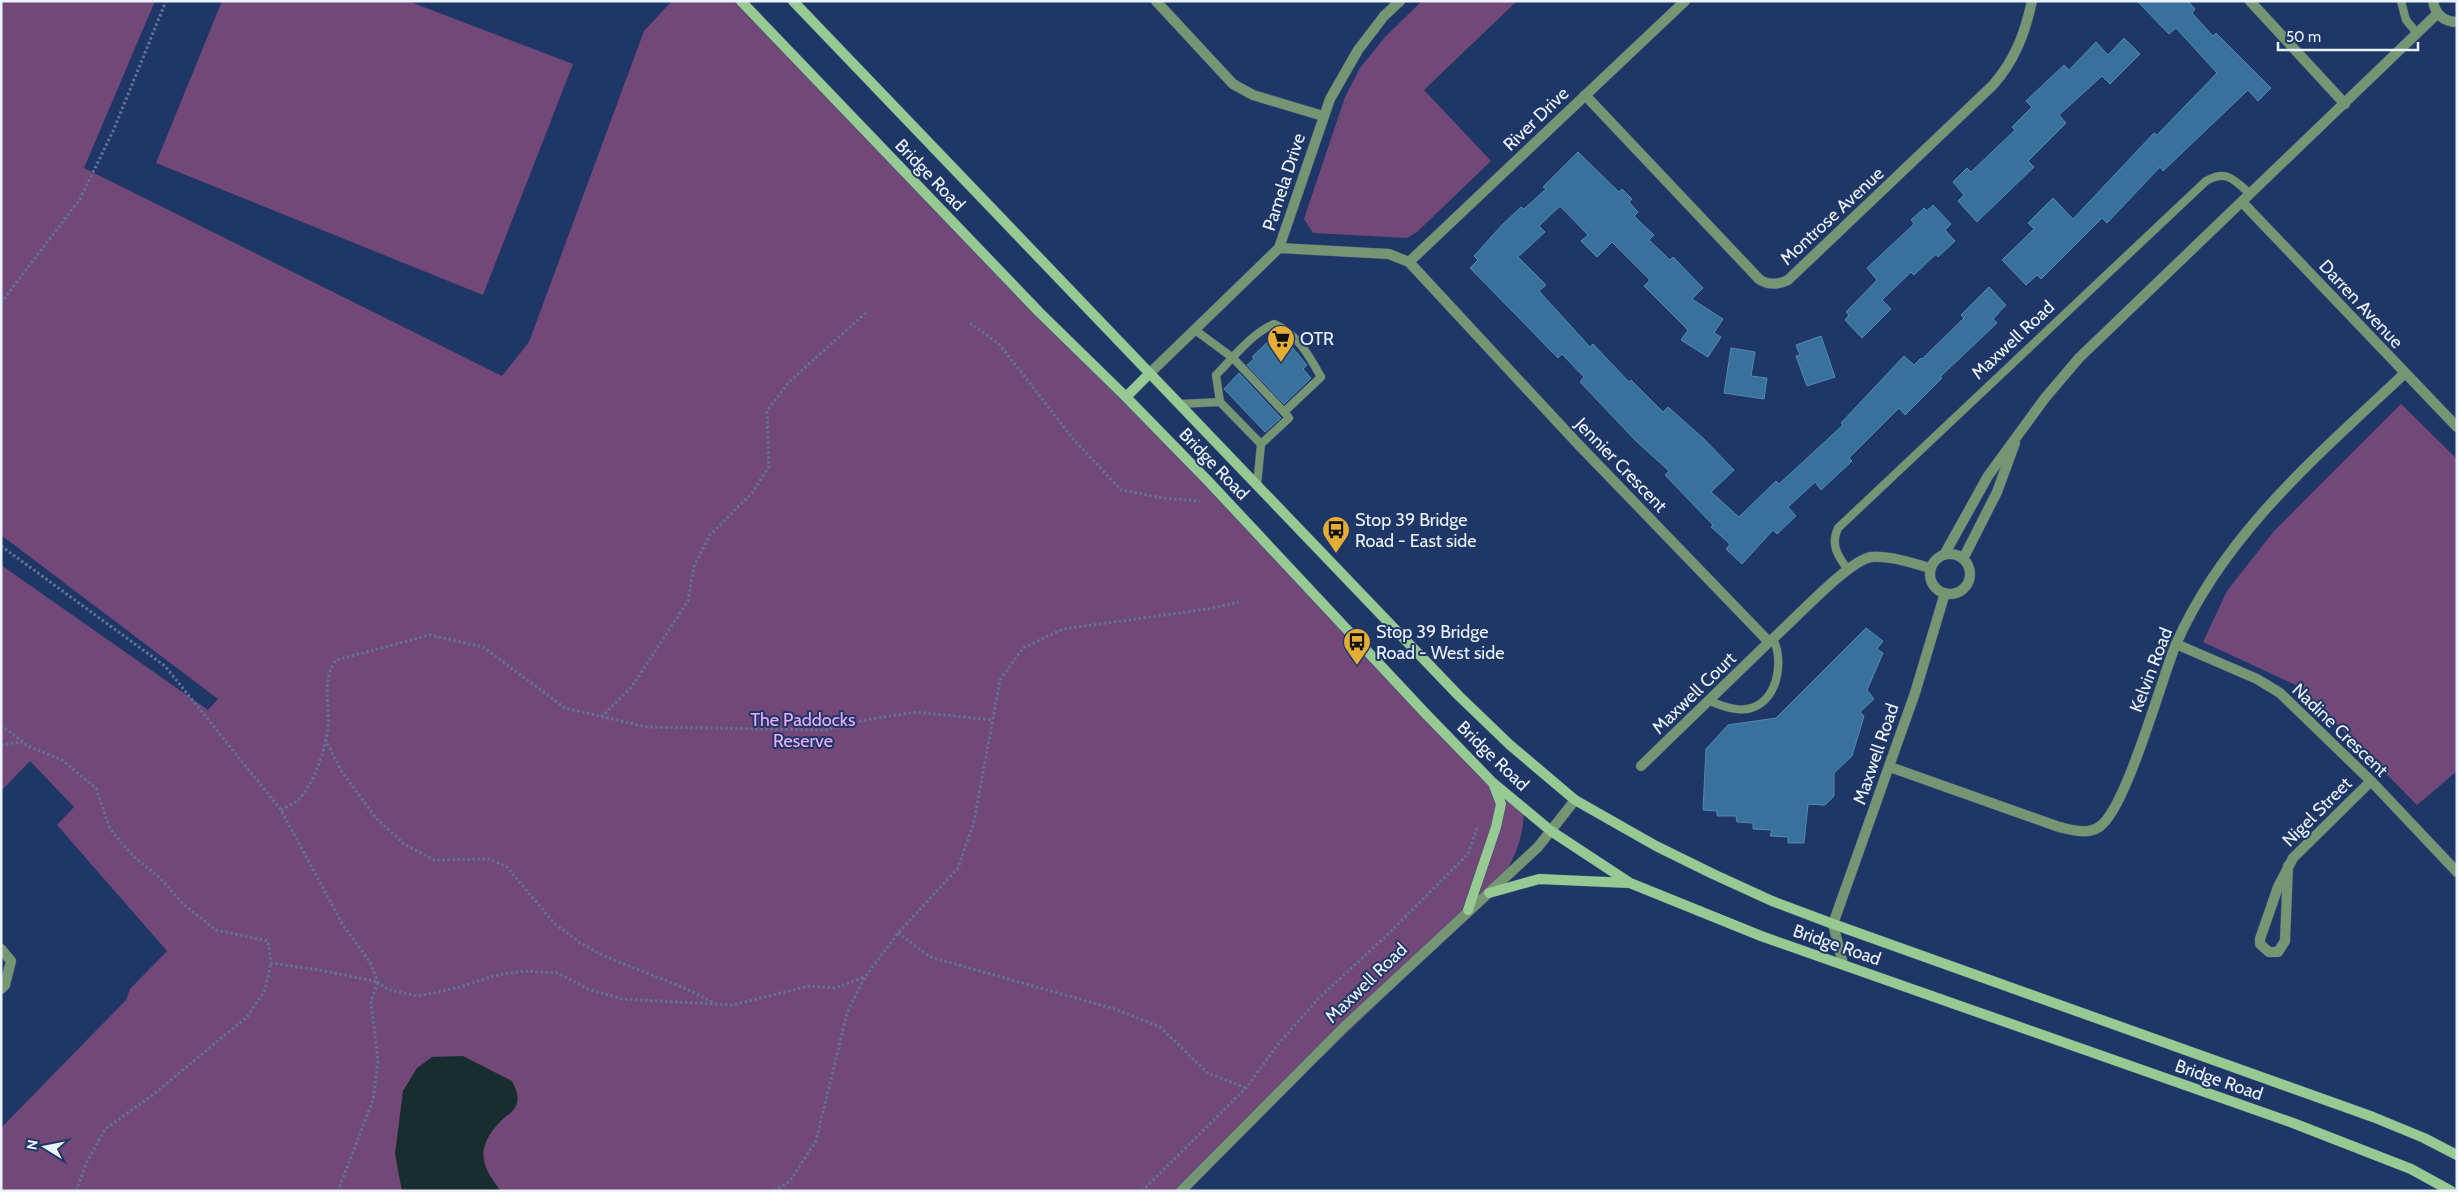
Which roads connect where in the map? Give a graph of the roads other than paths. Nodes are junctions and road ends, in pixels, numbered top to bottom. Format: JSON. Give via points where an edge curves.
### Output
{"nodes":[{"id":1,"x":741,"y":1,"type":"edge"},
{"id":2,"x":792,"y":1,"type":"edge"},
{"id":3,"x":1156,"y":1,"type":"edge"},
{"id":4,"x":1400,"y":1,"type":"edge"},
{"id":5,"x":1685,"y":1,"type":"edge"},
{"id":6,"x":2032,"y":1,"type":"edge"},
{"id":7,"x":2250,"y":1,"type":"edge"},
{"id":8,"x":2401,"y":1,"type":"edge"},
{"id":9,"x":2434,"y":1,"type":"edge"},
{"id":10,"x":2438,"y":13,"type":"junction"},
{"id":11,"x":2457,"y":22,"type":"edge"},
{"id":12,"x":2417,"y":33,"type":"junction"},
{"id":13,"x":1585,"y":95,"type":"junction"},
{"id":14,"x":2345,"y":104,"type":"junction"},
{"id":15,"x":1323,"y":116,"type":"junction"},
{"id":16,"x":2250,"y":194,"type":"junction"},
{"id":17,"x":2242,"y":202,"type":"junction"},
{"id":18,"x":1279,"y":248,"type":"junction"},
{"id":19,"x":1409,"y":262,"type":"junction"},
{"id":20,"x":1195,"y":330,"type":"junction"},
{"id":21,"x":1233,"y":358,"type":"junction"},
{"id":22,"x":1150,"y":373,"type":"junction"},
{"id":23,"x":2404,"y":374,"type":"junction"},
{"id":24,"x":1126,"y":397,"type":"junction"},
{"id":25,"x":1220,"y":402,"type":"junction"},
{"id":26,"x":1179,"y":404,"type":"junction"},
{"id":27,"x":1284,"y":412,"type":"junction"},
{"id":28,"x":2457,"y":428,"type":"edge"},
{"id":29,"x":2017,"y":437,"type":"junction"},
{"id":30,"x":1261,"y":444,"type":"junction"},
{"id":31,"x":1257,"y":486,"type":"junction"},
{"id":32,"x":1944,"y":555,"type":"junction"},
{"id":33,"x":1963,"y":559,"type":"junction"},
{"id":34,"x":1931,"y":568,"type":"junction"},
{"id":35,"x":1848,"y":570,"type":"junction"},
{"id":36,"x":1945,"y":594,"type":"junction"},
{"id":37,"x":1771,"y":641,"type":"junction"},
{"id":38,"x":2176,"y":644,"type":"junction"},
{"id":39,"x":1709,"y":701,"type":"junction"},
{"id":40,"x":1641,"y":766,"type":"dead end"},
{"id":41,"x":1890,"y":766,"type":"junction"},
{"id":42,"x":2371,"y":781,"type":"junction"},
{"id":43,"x":1492,"y":782,"type":"junction"},
{"id":44,"x":1575,"y":800,"type":"junction"},
{"id":45,"x":1551,"y":831,"type":"junction"},
{"id":46,"x":2288,"y":866,"type":"junction"},
{"id":47,"x":2457,"y":872,"type":"edge"},
{"id":48,"x":1630,"y":883,"type":"junction"},
{"id":49,"x":1489,"y":892,"type":"junction"},
{"id":50,"x":1468,"y":910,"type":"junction"},
{"id":51,"x":1833,"y":924,"type":"junction"},
{"id":52,"x":1,"y":949,"type":"edge"},
{"id":53,"x":1843,"y":964,"type":"junction"},
{"id":54,"x":1,"y":989,"type":"edge"},
{"id":55,"x":2457,"y":1155,"type":"edge"},
{"id":56,"x":1181,"y":1191,"type":"edge"},
{"id":57,"x":2451,"y":1191,"type":"edge"}],
"edges":[{"from":1,"to":24,"type":"main road","name":"Bridge Road","via":[[1040,313]]},
{"from":2,"to":22,"type":"main road","name":"Bridge Road"},
{"from":3,"to":15,"type":"street","via":[[1233,84],[1253,95]]},
{"from":4,"to":15,"type":"street","name":"Pamela Drive","via":[[1358,50]]},
{"from":5,"to":13,"type":"street","name":"River Drive"},
{"from":6,"to":13,"type":"street","name":"Montrose Avenue","via":[[2022,40],[1993,85],[1788,280],[1780,283],[1767,284],[1759,279]]},
{"from":7,"to":14,"type":"street"},
{"from":8,"to":12,"type":"lane","via":[[2404,15]]},
{"from":9,"to":10,"type":"street"},
{"from":10,"to":11,"type":"street","via":[[2448,21]]},
{"from":10,"to":12,"type":"street"},
{"from":12,"to":14,"type":"street"},
{"from":13,"to":19,"type":"street","name":"River Drive"},
{"from":14,"to":16,"type":"street"},
{"from":15,"to":18,"type":"street","name":"Pamela Drive"},
{"from":16,"to":17,"type":"street"},
{"from":16,"to":35,"type":"lane","name":"Maxwell Road","via":[[2232,176],[2222,175],[2206,180],[1838,528],[1834,548]]},
{"from":17,"to":23,"type":"street","name":"Darren Avenue"},
{"from":17,"to":29,"type":"street","via":[[2100,335],[2056,384]]},
{"from":18,"to":19,"type":"street","name":"Jennier Crescent","via":[[1389,254]]},
{"from":18,"to":20,"type":"street","name":"Pamela Drive"},
{"from":19,"to":37,"type":"street","name":"Jennier Crescent","via":[[1551,415]]},
{"from":20,"to":21,"type":"lane"},
{"from":20,"to":22,"type":"street","name":"Pamela Drive"},
{"from":21,"to":25,"type":"lane","via":[[1216,375]]},
{"from":21,"to":27,"type":"lane"},
{"from":21,"to":27,"type":"lane","via":[[1264,328],[1274,324],[1285,328],[1310,357],[1321,377]]},
{"from":22,"to":24,"type":"main road"},
{"from":22,"to":26,"type":"main road","name":"Bridge Road"},
{"from":23,"to":28,"type":"street","name":"Darren Avenue"},
{"from":23,"to":38,"type":"street","name":"Kelvin Road","via":[[2288,484],[2262,513],[2213,578]]},
{"from":24,"to":43,"type":"main road","name":"Bridge Road"},
{"from":25,"to":26,"type":"lane"},
{"from":25,"to":30,"type":"lane"},
{"from":26,"to":31,"type":"main road","name":"Bridge Road"},
{"from":27,"to":30,"type":"lane","via":[[1289,418]]},
{"from":29,"to":32,"type":"street","via":[[1988,476]]},
{"from":29,"to":33,"type":"street","via":[[2001,484]]},
{"from":30,"to":31,"type":"lane"},
{"from":31,"to":44,"type":"main road","name":"Bridge Road","via":[[1459,696]]},
{"from":32,"to":33,"type":"street"},
{"from":32,"to":34,"type":"street"},
{"from":33,"to":36,"type":"street","via":[[1970,570],[1968,584],[1958,593]]},
{"from":34,"to":35,"type":"street","via":[[1876,557],[1864,559]]},
{"from":34,"to":36,"type":"street","via":[[1933,584]]},
{"from":35,"to":37,"type":"street"},
{"from":36,"to":41,"type":"street","name":"Maxwell Road"},
{"from":37,"to":39,"type":"street","name":"Maxwell Court"},
{"from":37,"to":39,"type":"lane","via":[[1778,649],[1778,670],[1770,691],[1761,703],[1740,709]]},
{"from":38,"to":41,"type":"street","name":"Kelvin Road","via":[[2115,808],[2105,823],[2094,830],[2081,832],[2059,827]]},
{"from":38,"to":42,"type":"street","name":"Nadine Crescent","via":[[2280,693]]},
{"from":39,"to":40,"type":"street","name":"Maxwell Court"},
{"from":41,"to":51,"type":"street","name":"Maxwell Road"},
{"from":42,"to":46,"type":"street","name":"Nigel Street","via":[[2298,851]]},
{"from":42,"to":47,"type":"street","name":"Nadine Crescent"},
{"from":43,"to":45,"type":"main road","name":"Bridge Road"},
{"from":43,"to":50,"type":"main road","via":[[1500,804],[1496,827]]},
{"from":44,"to":45,"type":"street","name":"Maxwell Road"},
{"from":44,"to":51,"type":"main road","name":"Bridge Road","via":[[1713,874]]},
{"from":45,"to":48,"type":"main road","name":"Bridge Road"},
{"from":45,"to":49,"type":"street","name":"Maxwell Road"},
{"from":46,"to":46,"type":"street","name":"Nigel Street","via":[[2260,939],[2260,944],[2269,952],[2278,952],[2285,941]]},
{"from":48,"to":49,"type":"main road","via":[[1539,879]]},
{"from":48,"to":53,"type":"main road","name":"Bridge Road","via":[[1761,936]]},
{"from":49,"to":50,"type":"street","name":"Maxwell Road"},
{"from":50,"to":56,"type":"street","name":"Maxwell Road","via":[[1344,1027]]},
{"from":51,"to":53,"type":"street"},
{"from":51,"to":55,"type":"main road","name":"Bridge Road","via":[[2373,1117]]},
{"from":52,"to":54,"type":"street","via":[[11,961]]},
{"from":53,"to":57,"type":"main road","name":"Bridge Road","via":[[2293,1124],[2412,1169]]}]}
